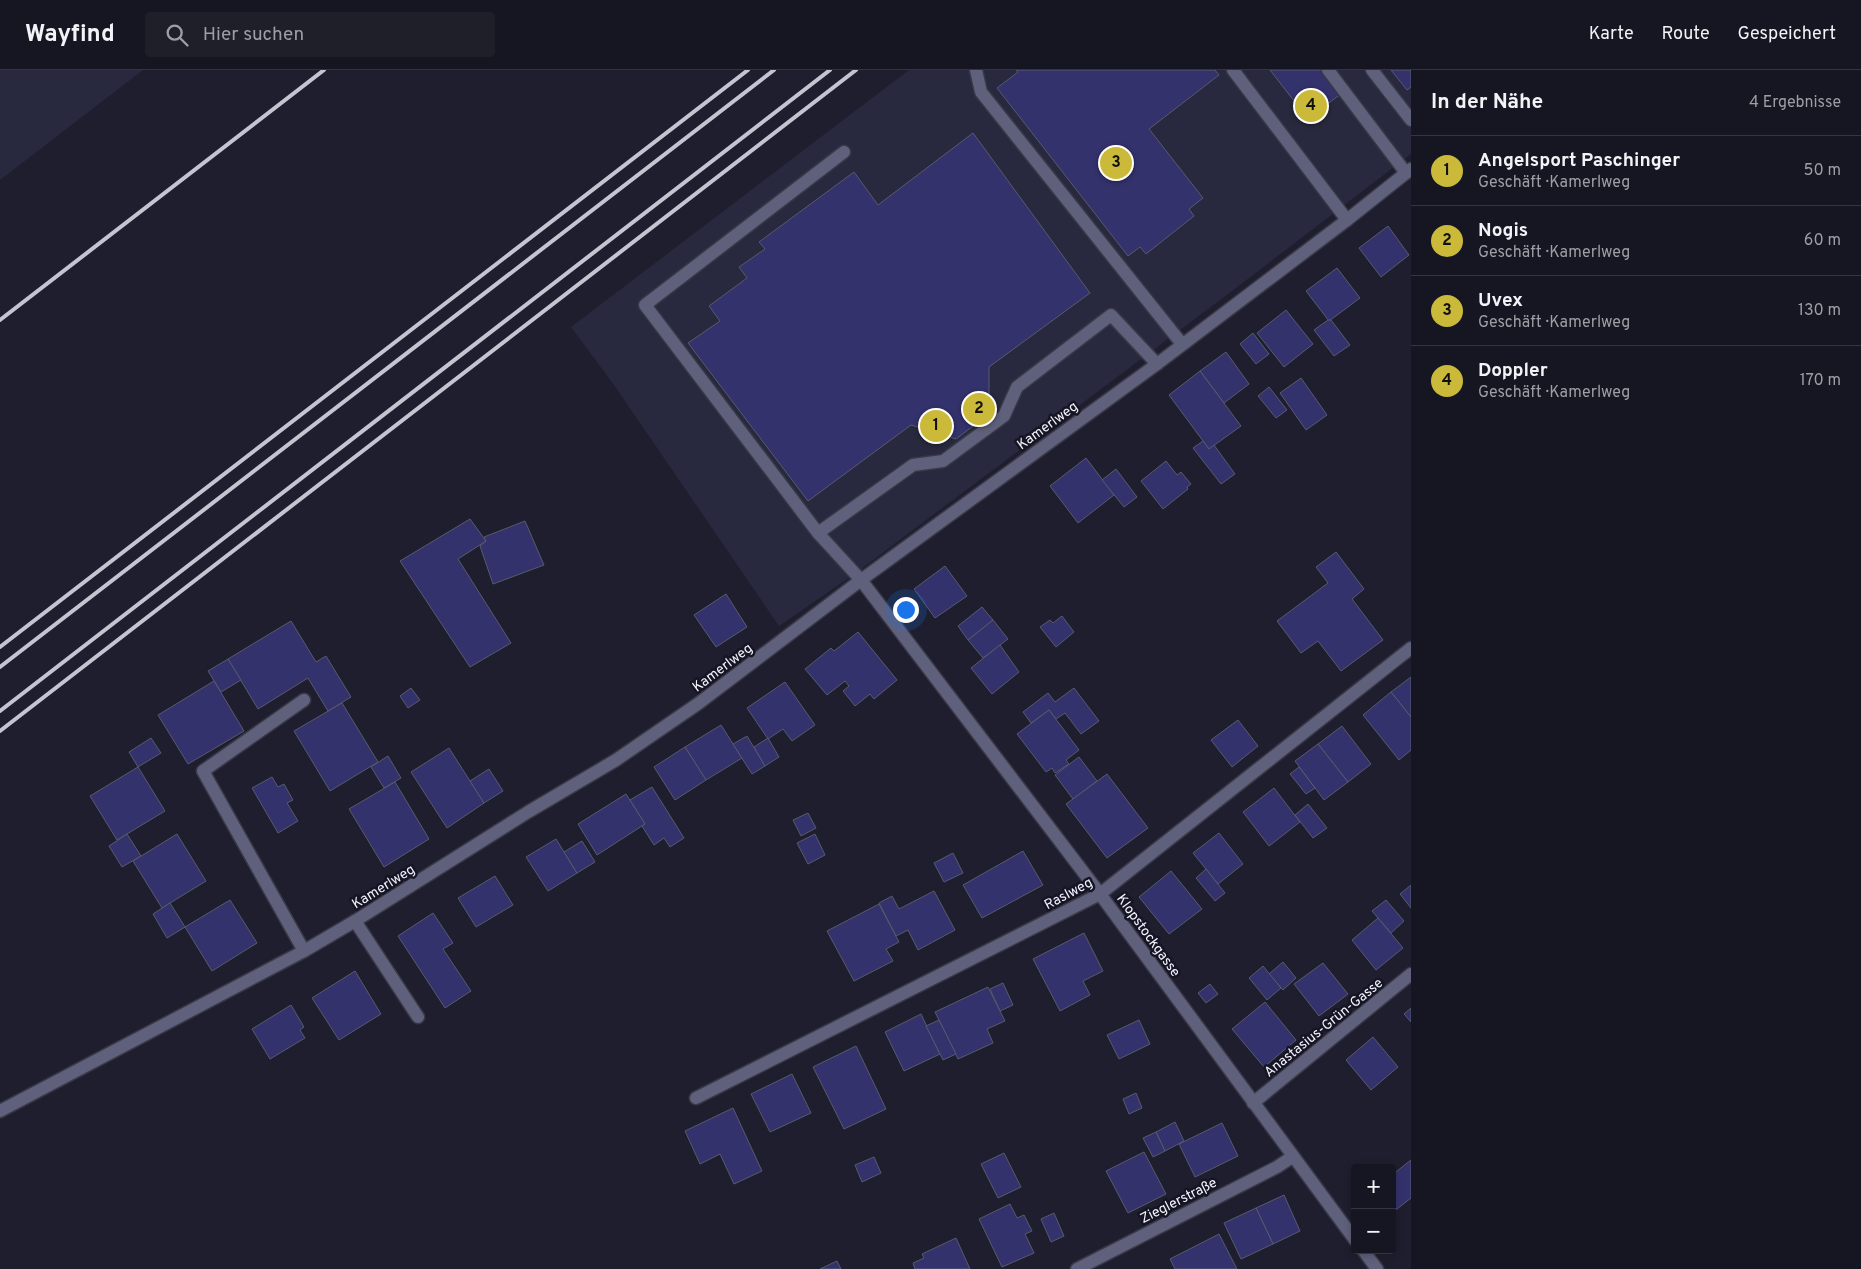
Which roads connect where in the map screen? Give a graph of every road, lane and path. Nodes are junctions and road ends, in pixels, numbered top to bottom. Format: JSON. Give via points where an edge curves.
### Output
{"nodes":[{"id":1,"x":976,"y":70,"type":"edge"},
{"id":2,"x":1234,"y":70,"type":"edge"},
{"id":3,"x":1328,"y":70,"type":"edge"},
{"id":4,"x":1372,"y":70,"type":"edge"},
{"id":5,"x":1411,"y":120,"type":"edge"},
{"id":6,"x":844,"y":152,"type":"dead end"},
{"id":7,"x":1408,"y":171,"type":"edge"},
{"id":8,"x":1347,"y":220,"type":"junction"},
{"id":9,"x":1182,"y":344,"type":"junction"},
{"id":10,"x":1157,"y":364,"type":"junction"},
{"id":11,"x":818,"y":533,"type":"junction"},
{"id":12,"x":861,"y":580,"type":"junction"},
{"id":13,"x":1411,"y":648,"type":"edge"},
{"id":14,"x":304,"y":700,"type":"dead end"},
{"id":15,"x":1100,"y":894,"type":"junction"},
{"id":16,"x":355,"y":921,"type":"junction"},
{"id":17,"x":304,"y":951,"type":"junction"},
{"id":18,"x":1411,"y":974,"type":"edge"},
{"id":19,"x":418,"y":1018,"type":"dead end"},
{"id":20,"x":696,"y":1098,"type":"dead end"},
{"id":21,"x":1253,"y":1103,"type":"junction"},
{"id":22,"x":0,"y":1112,"type":"edge"},
{"id":23,"x":1292,"y":1157,"type":"junction"},
{"id":24,"x":1351,"y":1235,"type":"edge"},
{"id":25,"x":1366,"y":1254,"type":"edge"},
{"id":26,"x":1077,"y":1269,"type":"edge"},
{"id":27,"x":1377,"y":1269,"type":"edge"}],
"edges":[{"from":1,"to":9,"type":"street","via":[[981,92]]},
{"from":2,"to":8,"type":"street"},
{"from":3,"to":7,"type":"street"},
{"from":4,"to":5,"type":"street"},
{"from":6,"to":11,"type":"street","name":"Klopstockgasse","via":[[645,305]]},
{"from":7,"to":8,"type":"street","name":"Kamerlweg"},
{"from":8,"to":9,"type":"street","name":"Kamerlweg"},
{"from":9,"to":10,"type":"street","name":"Kamerlweg"},
{"from":10,"to":11,"type":"street","via":[[1111,315],[1017,387],[1004,416],[943,461],[913,465]]},
{"from":10,"to":12,"type":"street","name":"Kamerlweg"},
{"from":11,"to":12,"type":"street","name":"Klopstockgasse"},
{"from":12,"to":15,"type":"street","name":"Klopstockgasse"},
{"from":12,"to":16,"type":"street","name":"Kamerlweg","via":[[699,703],[616,760]]},
{"from":13,"to":15,"type":"street","name":"Raslweg"},
{"from":14,"to":17,"type":"street","via":[[203,771]]},
{"from":15,"to":20,"type":"street","name":"Raslweg"},
{"from":15,"to":21,"type":"street","name":"Klopstockgasse"},
{"from":16,"to":17,"type":"street","name":"Kamerlweg"},
{"from":16,"to":19,"type":"street"},
{"from":17,"to":22,"type":"street","name":"Kamerlweg"},
{"from":18,"to":21,"type":"street","name":"Anastasius-Grün-Gasse"},
{"from":21,"to":23,"type":"street","name":"Klopstockgasse"},
{"from":23,"to":24,"type":"street","name":"Klopstockgasse"},
{"from":23,"to":26,"type":"street","name":"Zieglerstraße"},
{"from":25,"to":27,"type":"street"}]}
